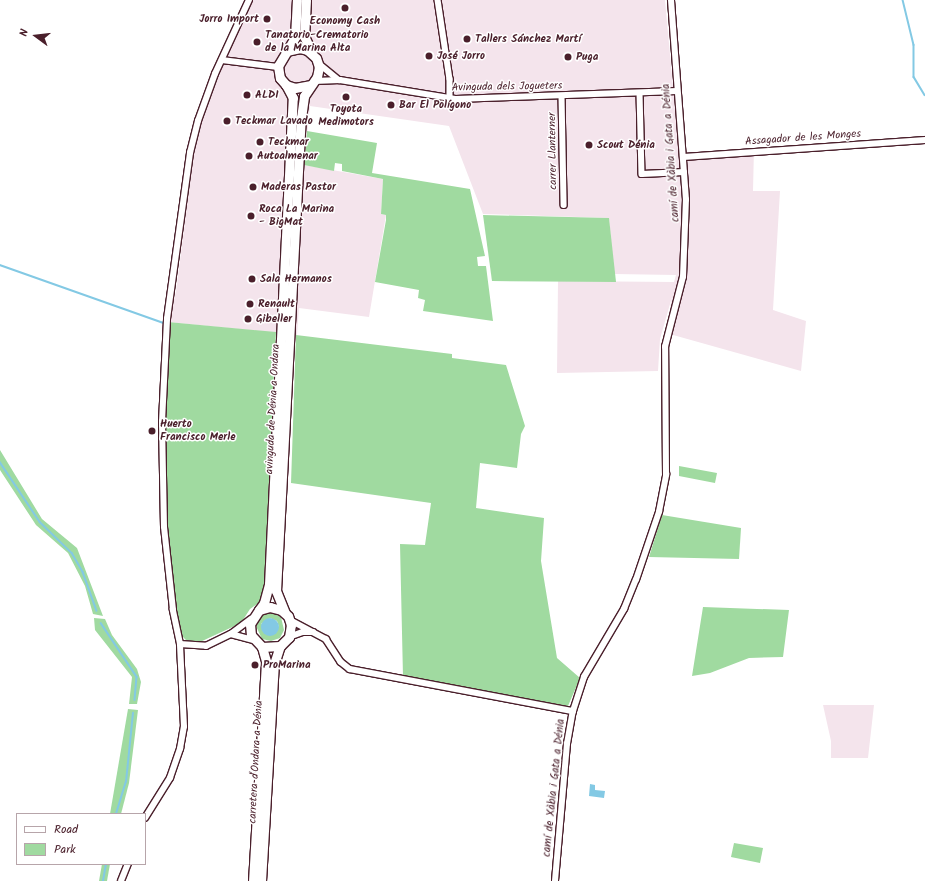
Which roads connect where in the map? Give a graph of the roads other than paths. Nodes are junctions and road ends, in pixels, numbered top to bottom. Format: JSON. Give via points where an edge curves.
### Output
{"nodes":[{"id":1,"x":249,"y":0,"type":"edge"},
{"id":2,"x":297,"y":0,"type":"edge"},
{"id":3,"x":306,"y":0,"type":"edge"},
{"id":4,"x":438,"y":0,"type":"edge"},
{"id":5,"x":671,"y":0,"type":"edge"},
{"id":6,"x":287,"y":51,"type":"junction"},
{"id":7,"x":313,"y":54,"type":"junction"},
{"id":8,"x":222,"y":60,"type":"junction"},
{"id":9,"x":318,"y":63,"type":"junction"},
{"id":10,"x":278,"y":67,"type":"junction"},
{"id":11,"x":340,"y":80,"type":"junction"},
{"id":12,"x":312,"y":83,"type":"junction"},
{"id":13,"x":286,"y":85,"type":"junction"},
{"id":14,"x":677,"y":91,"type":"junction"},
{"id":15,"x":640,"y":93,"type":"junction"},
{"id":16,"x":562,"y":96,"type":"junction"},
{"id":17,"x":450,"y":98,"type":"junction"},
{"id":18,"x":925,"y":140,"type":"edge"},
{"id":19,"x":683,"y":157,"type":"junction"},
{"id":20,"x":684,"y":172,"type":"junction"},
{"id":21,"x":564,"y":205,"type":"dead end"},
{"id":22,"x":259,"y":610,"type":"junction"},
{"id":23,"x":287,"y":617,"type":"junction"},
{"id":24,"x":251,"y":619,"type":"junction"},
{"id":25,"x":317,"y":632,"type":"junction"},
{"id":26,"x":231,"y":634,"type":"junction"},
{"id":27,"x":289,"y":637,"type":"junction"},
{"id":28,"x":254,"y":640,"type":"junction"},
{"id":29,"x":180,"y":644,"type":"junction"},
{"id":30,"x":280,"y":646,"type":"junction"},
{"id":31,"x":262,"y":647,"type":"junction"},
{"id":32,"x":573,"y":711,"type":"junction"},
{"id":33,"x":146,"y":816,"type":"edge"},
{"id":34,"x":128,"y":865,"type":"edge"},
{"id":35,"x":121,"y":881,"type":"edge"},
{"id":36,"x":253,"y":881,"type":"edge"},
{"id":37,"x":261,"y":881,"type":"edge"},
{"id":38,"x":555,"y":881,"type":"edge"}],
"edges":[{"from":1,"to":8,"type":"street"},
{"from":2,"to":6,"type":"main road","via":[[295,37]]},
{"from":3,"to":7,"type":"main road","via":[[304,36]]},
{"from":4,"to":17,"type":"street","via":[[450,79]]},
{"from":5,"to":14,"type":"street","name":"camí de Xàbia i Gata a Dénia"},
{"from":6,"to":7,"type":"main road","via":[[300,48]]},
{"from":6,"to":10,"type":"main road"},
{"from":7,"to":9,"type":"main road"},
{"from":8,"to":10,"type":"street"},
{"from":8,"to":29,"type":"street","via":[[203,103],[190,153],[166,326],[162,430],[164,527],[173,610]]},
{"from":9,"to":11,"type":"street","name":"Avinguda dels Jogueters"},
{"from":9,"to":12,"type":"main road","via":[[318,72]]},
{"from":10,"to":13,"type":"main road","via":[[280,78]]},
{"from":11,"to":12,"type":"street","name":"Avinguda dels Jogueters"},
{"from":11,"to":17,"type":"street","name":"Avinguda dels Jogueters"},
{"from":12,"to":13,"type":"main road","via":[[296,88]]},
{"from":12,"to":23,"type":"main road","name":"avinguda de Dénia a Ondara","via":[[302,100],[276,584],[277,597]]},
{"from":13,"to":22,"type":"main road","name":"avinguda de Dénia a Ondara","via":[[293,98],[269,584],[264,603]]},
{"from":14,"to":15,"type":"street","name":"Avinguda dels Jogueters"},
{"from":14,"to":19,"type":"street","name":"camí de Xàbia i Gata a Dénia"},
{"from":15,"to":16,"type":"street","name":"Avinguda dels Jogueters"},
{"from":15,"to":20,"type":"street","via":[[642,174]]},
{"from":16,"to":17,"type":"street","name":"Avinguda dels Jogueters"},
{"from":16,"to":21,"type":"street","name":"carrer Llanterner"},
{"from":18,"to":19,"type":"street","name":"Assagador de les Monges"},
{"from":19,"to":20,"type":"street","name":"camí de Xàbia i Gata a Dénia"},
{"from":20,"to":32,"type":"street","name":"camí de Xàbia i Gata a Dénia","via":[[686,200],[683,278],[666,336],[666,463],[659,512],[624,609],[584,677]]},
{"from":22,"to":23,"type":"main road","via":[[276,608]]},
{"from":22,"to":24,"type":"main road"},
{"from":23,"to":25,"type":"street"},
{"from":23,"to":27,"type":"main road"},
{"from":24,"to":26,"type":"street"},
{"from":24,"to":28,"type":"main road","via":[[250,630]]},
{"from":25,"to":27,"type":"street","via":[[303,632]]},
{"from":25,"to":32,"type":"street","via":[[350,669]]},
{"from":26,"to":28,"type":"street"},
{"from":26,"to":29,"type":"street","via":[[206,646]]},
{"from":27,"to":30,"type":"main road"},
{"from":28,"to":31,"type":"main road"},
{"from":29,"to":33,"type":"street","via":[[184,727],[180,749],[170,778]]},
{"from":30,"to":31,"type":"main road"},
{"from":30,"to":37,"type":"main road","name":"carretera d'Ondara a Dénia","via":[[274,668]]},
{"from":31,"to":36,"type":"main road","name":"carretera d'Ondara a Dénia","via":[[266,661]]},
{"from":32,"to":38,"type":"street","name":"camí de Xàbia i Gata a Dénia","via":[[567,744]]},
{"from":34,"to":35,"type":"street"}]}
